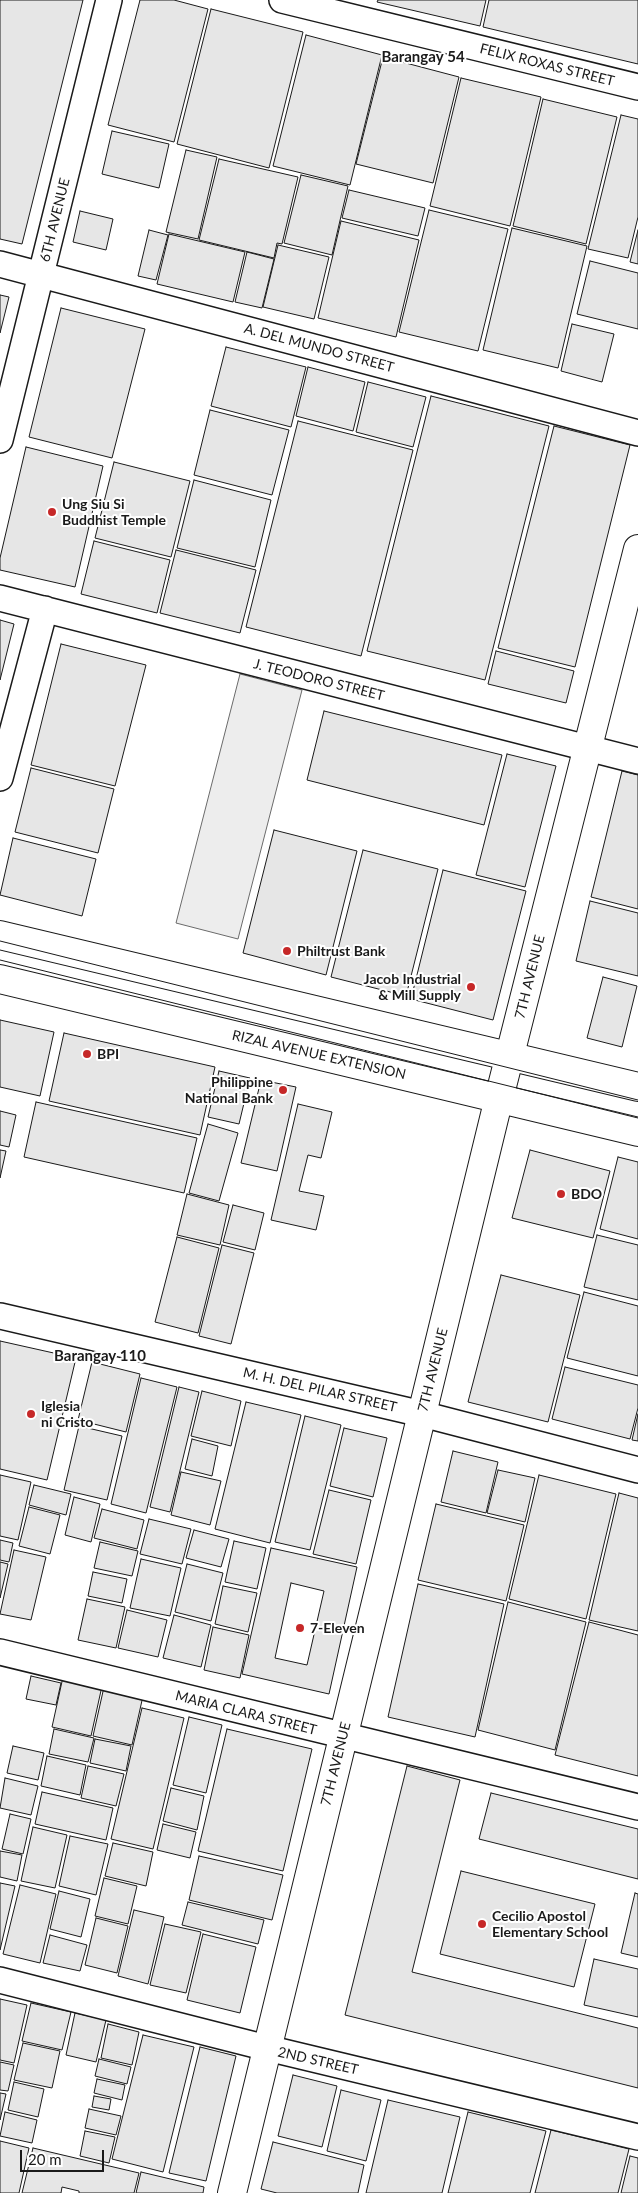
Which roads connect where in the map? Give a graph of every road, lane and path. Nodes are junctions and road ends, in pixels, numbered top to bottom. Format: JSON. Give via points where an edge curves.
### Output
{"nodes":[{"id":1,"x":109,"y":0,"type":"edge"},
{"id":2,"x":282,"y":0,"type":"edge"},
{"id":3,"x":638,"y":87,"type":"edge"},
{"id":4,"x":0,"y":264,"type":"edge"},
{"id":5,"x":41,"y":274,"type":"junction"},
{"id":6,"x":638,"y":433,"type":"edge"},
{"id":7,"x":0,"y":440,"type":"edge"},
{"id":8,"x":638,"y":549,"type":"edge"},
{"id":9,"x":0,"y":598,"type":"edge"},
{"id":10,"x":45,"y":609,"type":"junction"},
{"id":11,"x":588,"y":749,"type":"junction"},
{"id":12,"x":638,"y":761,"type":"edge"},
{"id":13,"x":0,"y":778,"type":"edge"},
{"id":14,"x":0,"y":935,"type":"edge"},
{"id":15,"x":0,"y":979,"type":"edge"},
{"id":16,"x":511,"y":1056,"type":"junction"},
{"id":17,"x":638,"y":1087,"type":"edge"},
{"id":18,"x":499,"y":1098,"type":"junction"},
{"id":19,"x":638,"y":1132,"type":"edge"},
{"id":20,"x":0,"y":1316,"type":"edge"},
{"id":21,"x":422,"y":1414,"type":"junction"},
{"id":22,"x":638,"y":1470,"type":"edge"},
{"id":23,"x":0,"y":1652,"type":"edge"},
{"id":24,"x":343,"y":1736,"type":"junction"},
{"id":25,"x":638,"y":1807,"type":"edge"},
{"id":26,"x":0,"y":1980,"type":"edge"},
{"id":27,"x":267,"y":2048,"type":"junction"},
{"id":28,"x":638,"y":2137,"type":"edge"},
{"id":29,"x":232,"y":2193,"type":"edge"}],
"edges":[{"from":1,"to":5,"type":"street","name":"6TH AVENUE"},
{"from":2,"to":3,"type":"street","name":"FELIX ROXAS STREET"},
{"from":4,"to":5,"type":"street","name":"A. DEL MUNDO STREET"},
{"from":5,"to":6,"type":"street","name":"A. DEL MUNDO STREET"},
{"from":5,"to":7,"type":"street","name":"6TH AVENUE"},
{"from":8,"to":11,"type":"street","name":"7TH AVENUE"},
{"from":9,"to":10,"type":"street","name":"J. TEODORO STREET"},
{"from":10,"to":11,"type":"street","name":"J. TEODORO STREET"},
{"from":10,"to":13,"type":"street"},
{"from":11,"to":12,"type":"street","name":"J. TEODORO STREET"},
{"from":11,"to":16,"type":"street","name":"7TH AVENUE"},
{"from":14,"to":16,"type":"street"},
{"from":15,"to":18,"type":"street","name":"RIZAL AVENUE EXTENSION"},
{"from":16,"to":17,"type":"street"},
{"from":16,"to":18,"type":"street","name":"7TH AVENUE"},
{"from":18,"to":19,"type":"street","name":"RIZAL AVENUE EXTENSION"},
{"from":18,"to":21,"type":"street","name":"7TH AVENUE"},
{"from":20,"to":21,"type":"street","name":"M. H. DEL PILAR STREET"},
{"from":21,"to":22,"type":"street","name":"M. H. DEL PILAR STREET"},
{"from":21,"to":24,"type":"street","name":"7TH AVENUE"},
{"from":23,"to":24,"type":"street","name":"MARIA CLARA STREET"},
{"from":24,"to":25,"type":"street","name":"MARIA CLARA STREET"},
{"from":24,"to":27,"type":"street","name":"7TH AVENUE"},
{"from":26,"to":27,"type":"street","name":"2ND STREET"},
{"from":27,"to":28,"type":"street","name":"2ND STREET"},
{"from":27,"to":29,"type":"street","name":"7TH AVENUE"}]}
